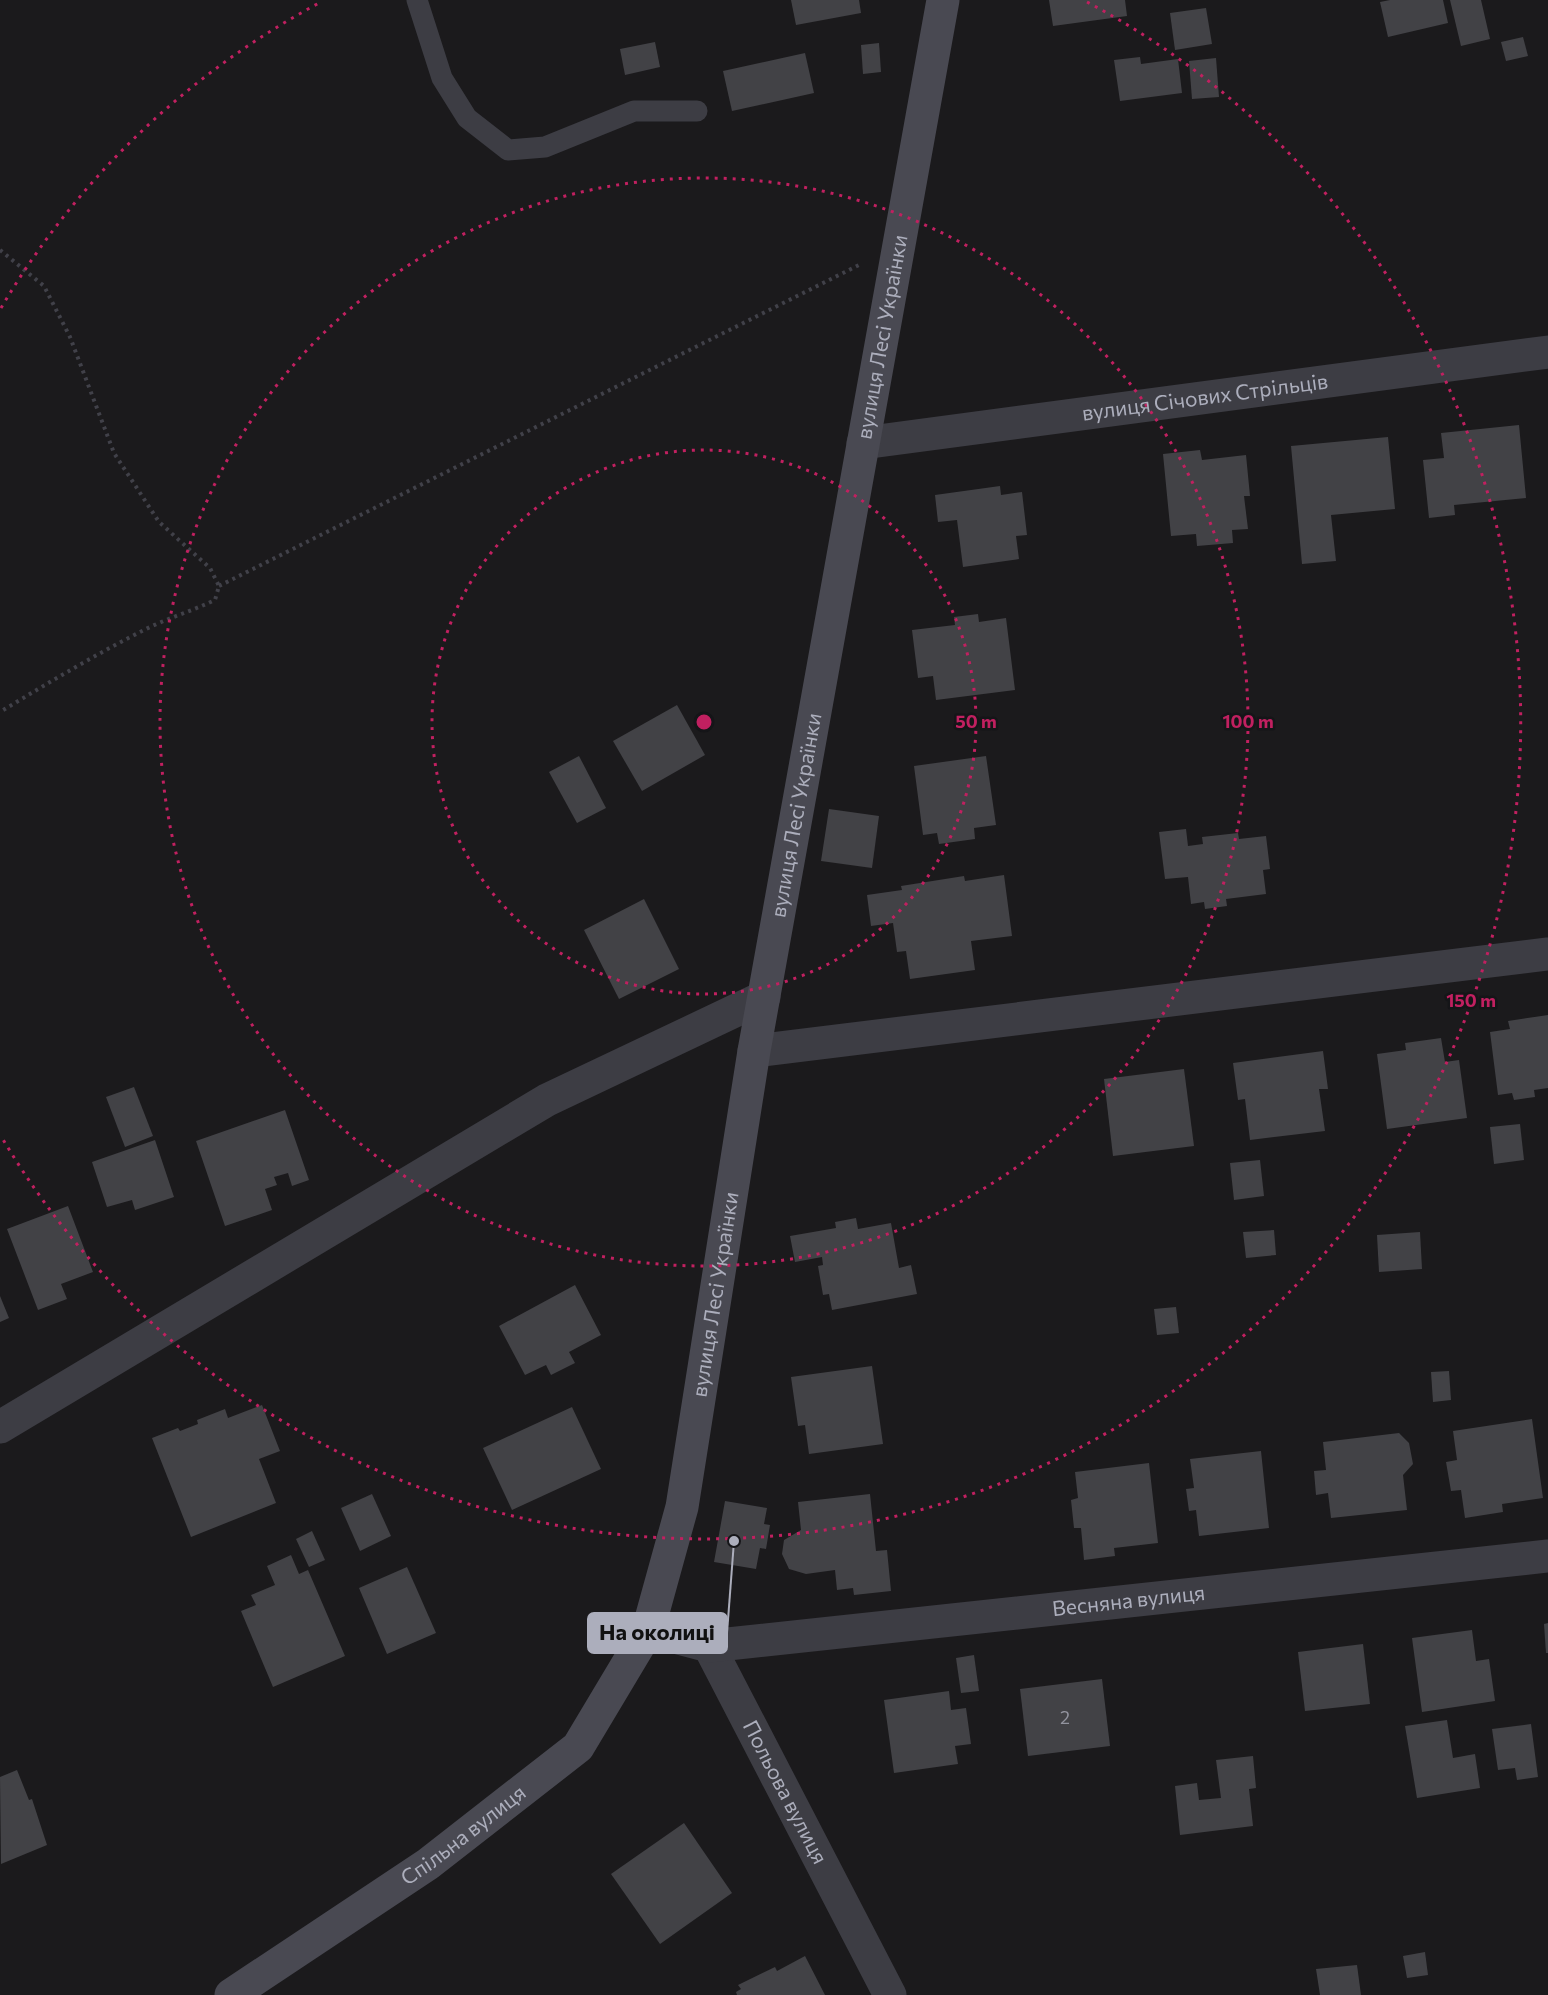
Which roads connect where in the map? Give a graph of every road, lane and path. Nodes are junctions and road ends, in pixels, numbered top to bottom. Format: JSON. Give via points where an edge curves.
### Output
{"nodes":[{"id":1,"x":417,"y":0,"type":"edge"},
{"id":2,"x":943,"y":0,"type":"edge"},
{"id":3,"x":697,"y":111,"type":"dead end"},
{"id":4,"x":0,"y":250,"type":"edge"},
{"id":5,"x":897,"y":254,"type":"junction"},
{"id":6,"x":1548,"y":352,"type":"edge"},
{"id":7,"x":863,"y":443,"type":"junction"},
{"id":8,"x":219,"y":586,"type":"junction"},
{"id":9,"x":0,"y":712,"type":"edge"},
{"id":10,"x":1548,"y":954,"type":"edge"},
{"id":11,"x":764,"y":997,"type":"junction"},
{"id":12,"x":754,"y":1051,"type":"junction"},
{"id":13,"x":0,"y":1427,"type":"edge"},
{"id":14,"x":1548,"y":1556,"type":"edge"},
{"id":15,"x":648,"y":1630,"type":"junction"},
{"id":16,"x":709,"y":1646,"type":"junction"},
{"id":17,"x":231,"y":1995,"type":"edge"},
{"id":18,"x":890,"y":1995,"type":"edge"}],
"edges":[{"from":1,"to":3,"type":"lane","via":[[442,78],[467,118],[508,150],[545,147],[634,111]]},
{"from":2,"to":5,"type":"street","name":"вулиця Лесі Українки"},
{"from":4,"to":8,"type":"path","via":[[44,286],[70,337],[114,453],[159,522],[210,568]]},
{"from":5,"to":7,"type":"street","name":"вулиця Лесі Українки"},
{"from":5,"to":8,"type":"path","via":[[852,267]]},
{"from":6,"to":7,"type":"street","name":"вулиця Січових Стрільців"},
{"from":7,"to":11,"type":"street","name":"вулиця Лесі Українки"},
{"from":8,"to":9,"type":"path","via":[[215,600],[90,658]]},
{"from":10,"to":12,"type":"street"},
{"from":11,"to":12,"type":"street","name":"вулиця Лесі Українки"},
{"from":11,"to":13,"type":"street","via":[[547,1100]]},
{"from":12,"to":15,"type":"street","name":"вулиця Лесі Українки","via":[[682,1507]]},
{"from":14,"to":16,"type":"street","name":"Весняна вулиця"},
{"from":15,"to":16,"type":"street"},
{"from":15,"to":17,"type":"street","name":"Спільна вулиця","via":[[578,1747],[428,1864]]},
{"from":16,"to":18,"type":"street","name":"Польова вулиця"}]}
